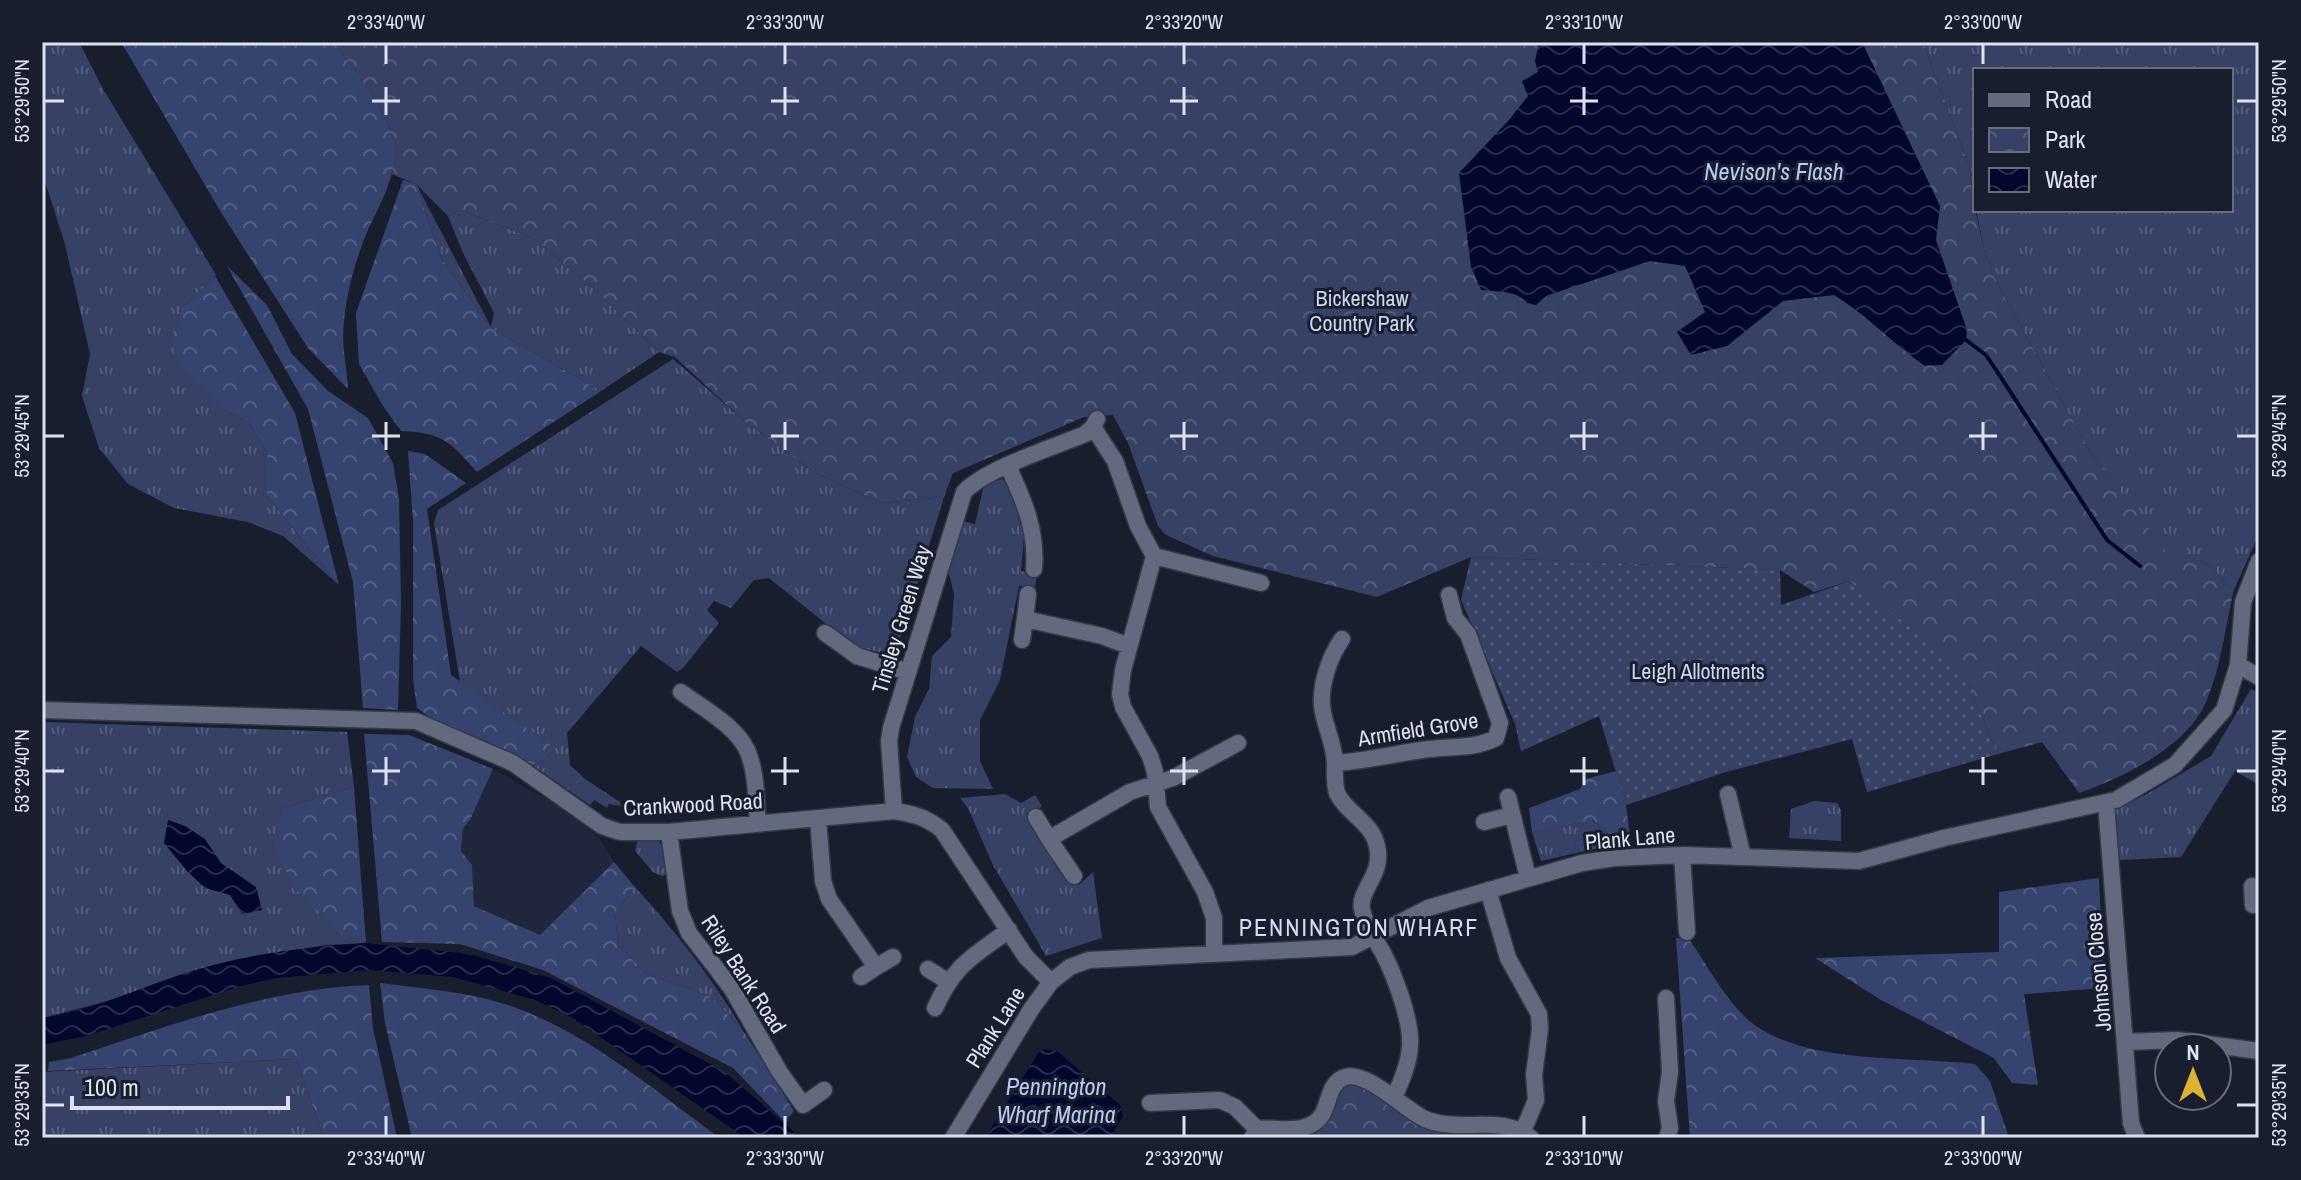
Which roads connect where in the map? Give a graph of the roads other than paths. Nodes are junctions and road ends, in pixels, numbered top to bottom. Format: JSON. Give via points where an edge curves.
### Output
{"nodes":[{"id":1,"x":1008,"y":466,"type":"junction"},
{"id":2,"x":1154,"y":556,"type":"junction"},
{"id":3,"x":2259,"y":561,"type":"edge"},
{"id":4,"x":1034,"y":569,"type":"dead end"},
{"id":5,"x":1261,"y":583,"type":"dead end"},
{"id":6,"x":1028,"y":594,"type":"dead end"},
{"id":7,"x":1449,"y":595,"type":"dead end"},
{"id":8,"x":1025,"y":619,"type":"junction"},
{"id":9,"x":825,"y":633,"type":"dead end"},
{"id":10,"x":1342,"y":639,"type":"dead end"},
{"id":11,"x":1022,"y":640,"type":"dead end"},
{"id":12,"x":1129,"y":646,"type":"junction"},
{"id":13,"x":2238,"y":665,"type":"junction"},
{"id":14,"x":908,"y":672,"type":"junction"},
{"id":15,"x":2259,"y":677,"type":"edge"},
{"id":16,"x":681,"y":692,"type":"dead end"},
{"id":17,"x":42,"y":710,"type":"edge"},
{"id":18,"x":1238,"y":743,"type":"dead end"},
{"id":19,"x":1335,"y":763,"type":"junction"},
{"id":20,"x":1155,"y":786,"type":"junction"},
{"id":21,"x":1728,"y":794,"type":"dead end"},
{"id":22,"x":1508,"y":797,"type":"dead end"},
{"id":23,"x":2106,"y":803,"type":"junction"},
{"id":24,"x":894,"y":811,"type":"junction"},
{"id":25,"x":1512,"y":815,"type":"junction"},
{"id":26,"x":1036,"y":817,"type":"dead end"},
{"id":27,"x":818,"y":819,"type":"junction"},
{"id":28,"x":1484,"y":822,"type":"dead end"},
{"id":29,"x":758,"y":824,"type":"junction"},
{"id":30,"x":669,"y":832,"type":"junction"},
{"id":31,"x":1049,"y":839,"type":"junction"},
{"id":32,"x":1682,"y":855,"type":"junction"},
{"id":33,"x":1743,"y":857,"type":"junction"},
{"id":34,"x":1074,"y":876,"type":"dead end"},
{"id":35,"x":1528,"y":878,"type":"junction"},
{"id":36,"x":2252,"y":886,"type":"dead end"},
{"id":37,"x":1488,"y":890,"type":"junction"},
{"id":38,"x":2259,"y":904,"type":"edge"},
{"id":39,"x":1009,"y":930,"type":"junction"},
{"id":40,"x":1687,"y":932,"type":"dead end"},
{"id":41,"x":1374,"y":938,"type":"junction"},
{"id":42,"x":1214,"y":954,"type":"junction"},
{"id":43,"x":893,"y":957,"type":"dead end"},
{"id":44,"x":876,"y":967,"type":"junction"},
{"id":45,"x":928,"y":969,"type":"dead end"},
{"id":46,"x":861,"y":977,"type":"dead end"},
{"id":47,"x":947,"y":981,"type":"junction"},
{"id":48,"x":1051,"y":982,"type":"junction"},
{"id":49,"x":1666,"y":998,"type":"dead end"},
{"id":50,"x":935,"y":1008,"type":"dead end"},
{"id":51,"x":2125,"y":1042,"type":"junction"},
{"id":52,"x":2259,"y":1051,"type":"edge"},
{"id":53,"x":824,"y":1090,"type":"dead end"},
{"id":54,"x":1394,"y":1098,"type":"junction"},
{"id":55,"x":1150,"y":1103,"type":"dead end"},
{"id":56,"x":1254,"y":1134,"type":"edge"},
{"id":57,"x":1527,"y":1135,"type":"edge"},
{"id":58,"x":953,"y":1138,"type":"edge"},
{"id":59,"x":1667,"y":1138,"type":"edge"},
{"id":60,"x":2137,"y":1138,"type":"edge"}],
"edges":[{"from":1,"to":2,"type":"street","name":"Tinsley Green Way","via":[[1085,434],[1095,423]]},
{"from":1,"to":4,"type":"street","via":[[1028,509],[1036,547]]},
{"from":1,"to":14,"type":"street","name":"Tinsley Green Way","via":[[964,492]]},
{"from":2,"to":5,"type":"street"},
{"from":2,"to":12,"type":"street"},
{"from":3,"to":13,"type":"street","name":"Plank Lane","via":[[2243,602]]},
{"from":6,"to":8,"type":"street"},
{"from":7,"to":19,"type":"street","name":"Armfield Grove","via":[[1500,723],[1496,738],[1481,745]]},
{"from":8,"to":11,"type":"street"},
{"from":8,"to":12,"type":"street"},
{"from":9,"to":14,"type":"street","via":[[857,656]]},
{"from":10,"to":19,"type":"street","name":"Armfield Grove","via":[[1322,695]]},
{"from":12,"to":20,"type":"street","via":[[1120,694],[1150,756]]},
{"from":13,"to":15,"type":"street"},
{"from":13,"to":23,"type":"street","name":"Plank Lane","via":[[2224,710],[2175,765]]},
{"from":14,"to":24,"type":"street","name":"Tinsley Green Way","via":[[889,741]]},
{"from":16,"to":29,"type":"street","via":[[735,733],[746,748]]},
{"from":17,"to":30,"type":"street","name":"Crankwood Road","via":[[416,721],[513,763],[602,826],[620,832]]},
{"from":18,"to":20,"type":"street"},
{"from":19,"to":41,"type":"street","name":"Armfield Grove","via":[[1338,796],[1372,831],[1378,846],[1378,865],[1361,907]]},
{"from":20,"to":31,"type":"street","via":[[1130,792]]},
{"from":20,"to":42,"type":"street","via":[[1158,807],[1205,892],[1214,918]]},
{"from":21,"to":33,"type":"street"},
{"from":22,"to":25,"type":"street"},
{"from":23,"to":33,"type":"street","name":"Plank Lane","via":[[1859,861]]},
{"from":23,"to":51,"type":"street","name":"Johnson Close"},
{"from":24,"to":27,"type":"street","name":"Crankwood Road"},
{"from":24,"to":39,"type":"street","name":"Crankwood Road","via":[[928,819],[942,830]]},
{"from":25,"to":28,"type":"street"},
{"from":25,"to":35,"type":"street"},
{"from":26,"to":31,"type":"street"},
{"from":27,"to":29,"type":"street","name":"Crankwood Road"},
{"from":27,"to":44,"type":"street","via":[[829,899]]},
{"from":29,"to":30,"type":"street","name":"Crankwood Road"},
{"from":30,"to":53,"type":"street","name":"Riley Bank Road","via":[[680,911],[689,933],[732,989],[803,1105]]},
{"from":31,"to":34,"type":"street"},
{"from":32,"to":33,"type":"street","name":"Plank Lane"},
{"from":32,"to":35,"type":"street","name":"Plank Lane","via":[[1614,858]]},
{"from":32,"to":40,"type":"street"},
{"from":35,"to":37,"type":"street","name":"Plank Lane"},
{"from":36,"to":38,"type":"street","via":[[2253,905]]},
{"from":37,"to":41,"type":"street","name":"Plank Lane","via":[[1428,908]]},
{"from":37,"to":57,"type":"street","via":[[1508,958],[1539,1014],[1536,1100]]},
{"from":39,"to":47,"type":"street"},
{"from":39,"to":48,"type":"street","name":"Crankwood Road"},
{"from":41,"to":42,"type":"street","name":"Plank Lane","via":[[1352,947]]},
{"from":41,"to":54,"type":"street","via":[[1398,990],[1411,1045]]},
{"from":42,"to":48,"type":"street","name":"Plank Lane","via":[[1089,960]]},
{"from":43,"to":44,"type":"street"},
{"from":44,"to":46,"type":"street"},
{"from":45,"to":47,"type":"street"},
{"from":47,"to":50,"type":"street"},
{"from":48,"to":58,"type":"street","name":"Plank Lane"},
{"from":49,"to":59,"type":"street","via":[[1661,1024],[1670,1072]]},
{"from":51,"to":52,"type":"street","via":[[2177,1040]]},
{"from":51,"to":60,"type":"street","name":"Johnson Close","via":[[2131,1123]]},
{"from":54,"to":56,"type":"street","via":[[1358,1076],[1345,1078],[1331,1091],[1323,1118],[1313,1125]]},
{"from":54,"to":57,"type":"street","via":[[1446,1125],[1507,1125]]},
{"from":55,"to":56,"type":"street","via":[[1220,1100],[1235,1107]]}]}
